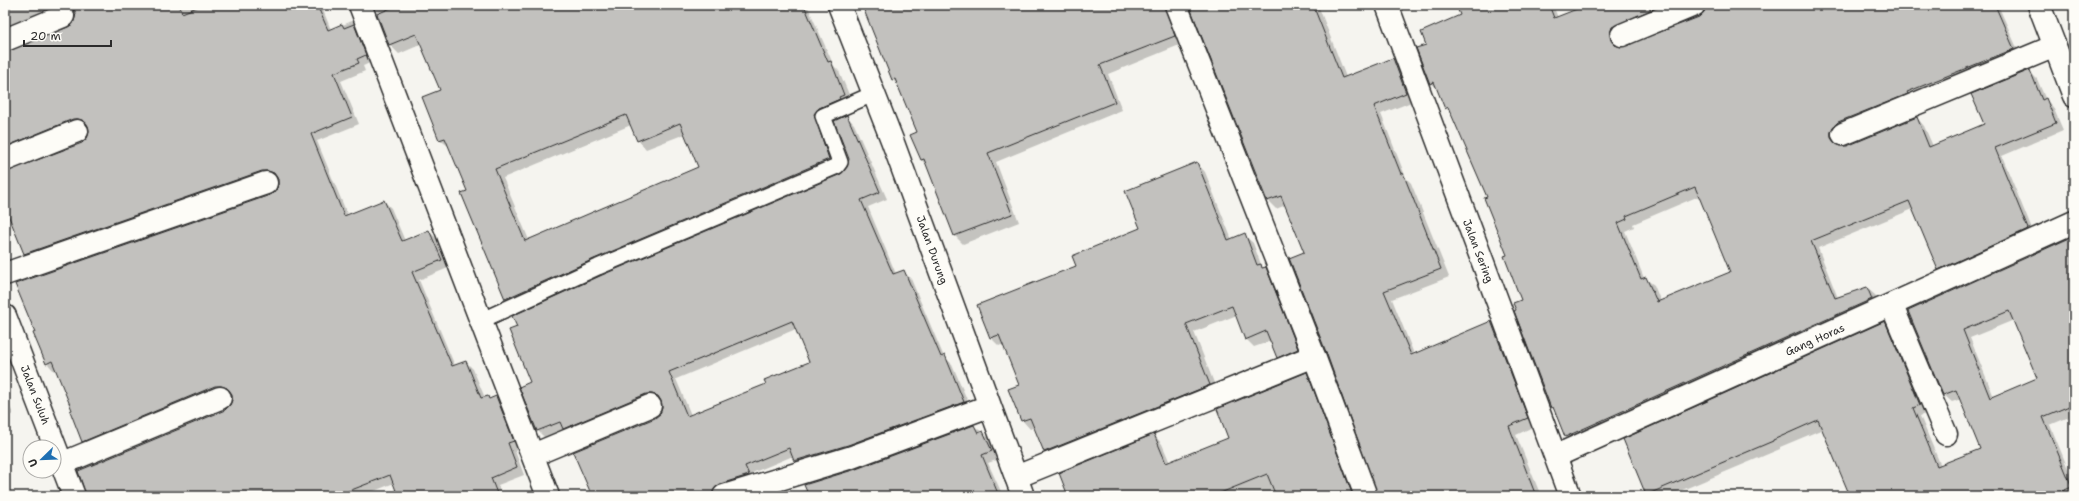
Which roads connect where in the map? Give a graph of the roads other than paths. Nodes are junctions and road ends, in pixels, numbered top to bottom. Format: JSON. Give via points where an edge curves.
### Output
{"nodes":[{"id":1,"x":360,"y":5,"type":"edge"},
{"id":2,"x":839,"y":5,"type":"edge"},
{"id":3,"x":1176,"y":5,"type":"edge"},
{"id":4,"x":1387,"y":5,"type":"edge"},
{"id":5,"x":1694,"y":5,"type":"edge"},
{"id":6,"x":2040,"y":5,"type":"edge"},
{"id":7,"x":63,"y":16,"type":"dead end"},
{"id":8,"x":1622,"y":34,"type":"dead end"},
{"id":9,"x":5,"y":40,"type":"edge"},
{"id":10,"x":2055,"y":46,"type":"junction"},
{"id":11,"x":873,"y":94,"type":"junction"},
{"id":12,"x":2074,"y":96,"type":"edge"},
{"id":13,"x":77,"y":131,"type":"dead end"},
{"id":14,"x":1843,"y":134,"type":"dead end"},
{"id":15,"x":5,"y":160,"type":"edge"},
{"id":16,"x":266,"y":183,"type":"dead end"},
{"id":17,"x":2074,"y":222,"type":"edge"},
{"id":18,"x":5,"y":274,"type":"edge"},
{"id":19,"x":1892,"y":306,"type":"junction"},
{"id":20,"x":5,"y":316,"type":"edge"},
{"id":21,"x":480,"y":321,"type":"junction"},
{"id":22,"x":1314,"y":356,"type":"junction"},
{"id":23,"x":220,"y":398,"type":"dead end"},
{"id":24,"x":650,"y":406,"type":"dead end"},
{"id":25,"x":989,"y":406,"type":"junction"},
{"id":26,"x":1946,"y":434,"type":"dead end"},
{"id":27,"x":52,"y":439,"type":"edge"},
{"id":28,"x":533,"y":455,"type":"junction"},
{"id":29,"x":1556,"y":456,"type":"junction"},
{"id":30,"x":62,"y":464,"type":"edge"},
{"id":31,"x":62,"y":468,"type":"edge"},
{"id":32,"x":1020,"y":487,"type":"edge"},
{"id":33,"x":68,"y":494,"type":"edge"},
{"id":34,"x":548,"y":496,"type":"edge"},
{"id":35,"x":724,"y":496,"type":"edge"},
{"id":36,"x":1366,"y":496,"type":"edge"},
{"id":37,"x":1570,"y":496,"type":"edge"}],
"edges":[{"from":1,"to":21,"type":"street"},
{"from":2,"to":11,"type":"street","name":"Jalan Durung"},
{"from":3,"to":22,"type":"street"},
{"from":4,"to":29,"type":"street","name":"Jalan Sering"},
{"from":5,"to":8,"type":"street"},
{"from":6,"to":10,"type":"street"},
{"from":7,"to":9,"type":"street"},
{"from":10,"to":12,"type":"street"},
{"from":10,"to":14,"type":"street"},
{"from":11,"to":21,"type":"lane","via":[[823,116],[840,162],[837,166],[598,267]]},
{"from":11,"to":25,"type":"street","name":"Jalan Durung"},
{"from":13,"to":15,"type":"street"},
{"from":16,"to":18,"type":"street"},
{"from":17,"to":19,"type":"street","name":"Gang Horas"},
{"from":19,"to":26,"type":"street"},
{"from":19,"to":29,"type":"street","name":"Gang Horas"},
{"from":20,"to":27,"type":"street","name":"Jalan Suluh"},
{"from":21,"to":28,"type":"street"},
{"from":22,"to":32,"type":"street"},
{"from":22,"to":36,"type":"street"},
{"from":23,"to":30,"type":"street"},
{"from":24,"to":28,"type":"street"},
{"from":25,"to":32,"type":"street","name":"Jalan Durung"},
{"from":25,"to":35,"type":"street","via":[[852,457]]},
{"from":28,"to":34,"type":"street"},
{"from":29,"to":37,"type":"street","name":"Jalan Sering"},
{"from":31,"to":33,"type":"street","name":"Jalan Suluh"}]}
